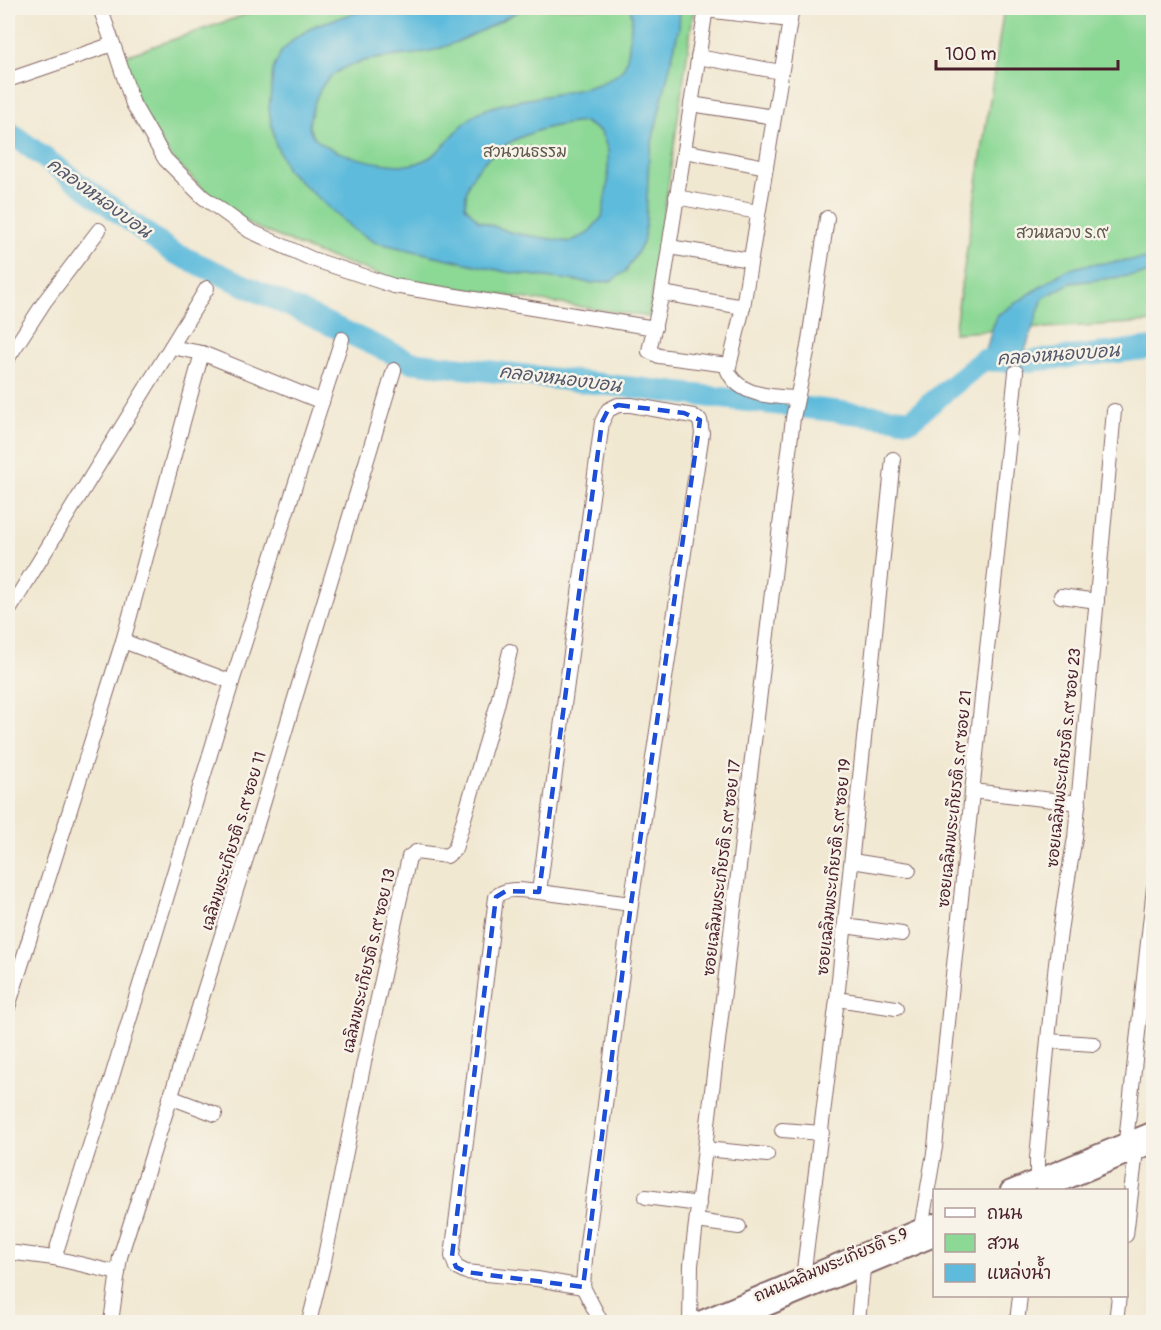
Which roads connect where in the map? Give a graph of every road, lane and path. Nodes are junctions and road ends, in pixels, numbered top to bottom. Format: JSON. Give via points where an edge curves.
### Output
{"nodes":[{"id":1,"x":100,"y":8,"type":"edge"},
{"id":2,"x":706,"y":9,"type":"edge"},
{"id":3,"x":791,"y":14,"type":"edge"},
{"id":4,"x":113,"y":44,"type":"junction"},
{"id":5,"x":698,"y":57,"type":"junction"},
{"id":6,"x":781,"y":72,"type":"junction"},
{"id":7,"x":8,"y":80,"type":"edge"},
{"id":8,"x":691,"y":104,"type":"junction"},
{"id":9,"x":774,"y":117,"type":"junction"},
{"id":10,"x":684,"y":151,"type":"junction"},
{"id":11,"x":766,"y":167,"type":"junction"},
{"id":12,"x":676,"y":197,"type":"junction"},
{"id":13,"x":758,"y":212,"type":"junction"},
{"id":14,"x":827,"y":218,"type":"dead end"},
{"id":15,"x":99,"y":230,"type":"dead end"},
{"id":16,"x":669,"y":247,"type":"junction"},
{"id":17,"x":750,"y":260,"type":"junction"},
{"id":18,"x":207,"y":288,"type":"dead end"},
{"id":19,"x":662,"y":293,"type":"junction"},
{"id":20,"x":742,"y":307,"type":"junction"},
{"id":21,"x":655,"y":328,"type":"junction"},
{"id":22,"x":342,"y":339,"type":"dead end"},
{"id":23,"x":171,"y":347,"type":"junction"},
{"id":24,"x":202,"y":353,"type":"junction"},
{"id":25,"x":8,"y":358,"type":"edge"},
{"id":26,"x":728,"y":365,"type":"junction"},
{"id":27,"x":394,"y":370,"type":"dead end"},
{"id":28,"x":1016,"y":372,"type":"dead end"},
{"id":29,"x":796,"y":400,"type":"junction"},
{"id":30,"x":322,"y":402,"type":"junction"},
{"id":31,"x":1114,"y":411,"type":"dead end"},
{"id":32,"x":893,"y":459,"type":"dead end"},
{"id":33,"x":1060,"y":596,"type":"dead end"},
{"id":34,"x":1097,"y":601,"type":"junction"},
{"id":35,"x":8,"y":612,"type":"edge"},
{"id":36,"x":123,"y":641,"type":"junction"},
{"id":37,"x":510,"y":651,"type":"dead end"},
{"id":38,"x":232,"y":681,"type":"junction"},
{"id":39,"x":972,"y":791,"type":"junction"},
{"id":40,"x":1079,"y":803,"type":"junction"},
{"id":41,"x":852,"y":861,"type":"junction"},
{"id":42,"x":909,"y":870,"type":"dead end"},
{"id":43,"x":1154,"y":888,"type":"edge"},
{"id":44,"x":539,"y":892,"type":"junction"},
{"id":45,"x":631,"y":904,"type":"junction"},
{"id":46,"x":845,"y":926,"type":"junction"},
{"id":47,"x":902,"y":934,"type":"dead end"},
{"id":48,"x":837,"y":999,"type":"junction"},
{"id":49,"x":8,"y":1007,"type":"edge"},
{"id":50,"x":896,"y":1008,"type":"dead end"},
{"id":51,"x":1048,"y":1041,"type":"junction"},
{"id":52,"x":1094,"y":1044,"type":"dead end"},
{"id":53,"x":170,"y":1097,"type":"junction"},
{"id":54,"x":215,"y":1113,"type":"dead end"},
{"id":55,"x":782,"y":1130,"type":"dead end"},
{"id":56,"x":1154,"y":1130,"type":"edge"},
{"id":57,"x":822,"y":1133,"type":"junction"},
{"id":58,"x":1154,"y":1144,"type":"edge"},
{"id":59,"x":1131,"y":1146,"type":"junction"},
{"id":60,"x":705,"y":1149,"type":"junction"},
{"id":61,"x":767,"y":1155,"type":"dead end"},
{"id":62,"x":1041,"y":1185,"type":"edge"},
{"id":63,"x":1020,"y":1189,"type":"edge"},
{"id":64,"x":646,"y":1197,"type":"dead end"},
{"id":65,"x":1128,"y":1199,"type":"edge"},
{"id":66,"x":699,"y":1204,"type":"junction"},
{"id":67,"x":696,"y":1221,"type":"junction"},
{"id":68,"x":739,"y":1227,"type":"dead end"},
{"id":69,"x":930,"y":1229,"type":"edge"},
{"id":70,"x":8,"y":1252,"type":"edge"},
{"id":71,"x":54,"y":1258,"type":"junction"},
{"id":72,"x":864,"y":1269,"type":"junction"},
{"id":73,"x":118,"y":1273,"type":"junction"},
{"id":74,"x":803,"y":1278,"type":"junction"},
{"id":75,"x":583,"y":1287,"type":"junction"},
{"id":76,"x":1020,"y":1297,"type":"edge"},
{"id":77,"x":1119,"y":1297,"type":"edge"},
{"id":78,"x":111,"y":1323,"type":"edge"},
{"id":79,"x":309,"y":1323,"type":"edge"},
{"id":80,"x":601,"y":1323,"type":"edge"},
{"id":81,"x":690,"y":1323,"type":"edge"},
{"id":82,"x":695,"y":1323,"type":"edge"},
{"id":83,"x":731,"y":1323,"type":"edge"},
{"id":84,"x":858,"y":1323,"type":"edge"},
{"id":85,"x":1017,"y":1323,"type":"edge"},
{"id":86,"x":1116,"y":1323,"type":"edge"}],
"edges":[{"from":1,"to":4,"type":"street"},
{"from":2,"to":3,"type":"street"},
{"from":2,"to":5,"type":"street"},
{"from":3,"to":6,"type":"street"},
{"from":4,"to":7,"type":"street"},
{"from":4,"to":21,"type":"street","via":[[133,104],[165,159],[203,197],[250,231],[312,259],[394,286]]},
{"from":5,"to":6,"type":"street"},
{"from":5,"to":8,"type":"street"},
{"from":6,"to":9,"type":"street"},
{"from":8,"to":9,"type":"street"},
{"from":8,"to":10,"type":"street"},
{"from":9,"to":11,"type":"street"},
{"from":10,"to":11,"type":"street"},
{"from":10,"to":12,"type":"street"},
{"from":11,"to":13,"type":"street"},
{"from":12,"to":13,"type":"street"},
{"from":12,"to":16,"type":"street"},
{"from":13,"to":17,"type":"street"},
{"from":14,"to":29,"type":"street","name":"ซอยเฉลิมพระเกียรติ ร.๙ ซอย 17"},
{"from":15,"to":25,"type":"street"},
{"from":16,"to":17,"type":"street"},
{"from":16,"to":19,"type":"street"},
{"from":17,"to":20,"type":"street"},
{"from":18,"to":23,"type":"street"},
{"from":19,"to":20,"type":"street"},
{"from":19,"to":21,"type":"street"},
{"from":20,"to":26,"type":"street"},
{"from":21,"to":26,"type":"street","via":[[650,351],[659,356]]},
{"from":22,"to":30,"type":"street"},
{"from":23,"to":24,"type":"street"},
{"from":23,"to":35,"type":"street"},
{"from":24,"to":30,"type":"street"},
{"from":24,"to":36,"type":"street"},
{"from":26,"to":29,"type":"street","via":[[733,379],[754,393]]},
{"from":27,"to":53,"type":"street","name":"เฉลิมพระเกียรติ ร.๙ ซอย 11"},
{"from":28,"to":39,"type":"street","name":"ซอยเฉลิมพระเกียรติ ร.๙ ซอย 21"},
{"from":29,"to":60,"type":"street","name":"ซอยเฉลิมพระเกียรติ ร.๙ ซอย 17"},
{"from":30,"to":38,"type":"street"},
{"from":31,"to":34,"type":"street","name":"ซอยเฉลิมพระเกียรติ ร.๙ ซอย 23"},
{"from":32,"to":41,"type":"street","name":"ซอยเฉลิมพระเกียรติ ร.๙ ซอย 19"},
{"from":33,"to":34,"type":"street"},
{"from":34,"to":40,"type":"street","name":"ซอยเฉลิมพระเกียรติ ร.๙ ซอย 23"},
{"from":36,"to":38,"type":"street"},
{"from":36,"to":49,"type":"street"},
{"from":37,"to":79,"type":"street","name":"เฉลิมพระเกียรติ ร.๙ ซอย 13","via":[[455,849],[447,856],[416,852],[409,857]]},
{"from":38,"to":71,"type":"street"},
{"from":39,"to":40,"type":"street"},
{"from":39,"to":69,"type":"street","name":"ซอยเฉลิมพระเกียรติ ร.๙ ซอย 21"},
{"from":40,"to":51,"type":"street","name":"ซอยเฉลิมพระเกียรติ ร.๙ ซอย 23"},
{"from":41,"to":42,"type":"street"},
{"from":41,"to":46,"type":"street","name":"ซอยเฉลิมพระเกียรติ ร.๙ ซอย 19"},
{"from":43,"to":59,"type":"street"},
{"from":44,"to":45,"type":"street"},
{"from":44,"to":45,"type":"street","via":[[602,422],[611,408],[631,405],[693,416],[700,420],[702,433]]},
{"from":44,"to":75,"type":"street","via":[[506,891],[496,897],[452,1256],[456,1267],[466,1272]]},
{"from":45,"to":75,"type":"street"},
{"from":46,"to":47,"type":"street"},
{"from":46,"to":48,"type":"street","name":"ซอยเฉลิมพระเกียรติ ร.๙ ซอย 19"},
{"from":48,"to":50,"type":"street"},
{"from":48,"to":57,"type":"street","name":"ซอยเฉลิมพระเกียรติ ร.๙ ซอย 19"},
{"from":51,"to":52,"type":"street"},
{"from":51,"to":62,"type":"street","name":"ซอยเฉลิมพระเกียรติ ร.๙ ซอย 23","via":[[1037,1158]]},
{"from":53,"to":54,"type":"street"},
{"from":53,"to":73,"type":"street","name":"เฉลิมพระเกียรติ ร.๙ ซอย 11"},
{"from":55,"to":57,"type":"street"},
{"from":56,"to":59,"type":"main road"},
{"from":57,"to":74,"type":"street","name":"ซอยเฉลิมพระเกียรติ ร.๙ ซอย 19"},
{"from":58,"to":59,"type":"main road"},
{"from":59,"to":62,"type":"main road"},
{"from":59,"to":65,"type":"street"},
{"from":60,"to":61,"type":"street"},
{"from":60,"to":66,"type":"street","name":"ซอยเฉลิมพระเกียรติ ร.๙ ซอย 17"},
{"from":62,"to":63,"type":"main road"},
{"from":64,"to":66,"type":"street"},
{"from":66,"to":67,"type":"street","name":"ซอยเฉลิมพระเกียรติ ร.๙ ซอย 17"},
{"from":67,"to":68,"type":"street"},
{"from":67,"to":81,"type":"street","name":"ซอยเฉลิมพระเกียรติ ร.๙ ซอย 17"},
{"from":69,"to":72,"type":"main road","name":"ถนนเฉลิมพระเกียรติ ร.9"},
{"from":69,"to":74,"type":"main road","name":"ถนนเฉลิมพระเกียรติ ร.9"},
{"from":70,"to":71,"type":"street"},
{"from":71,"to":73,"type":"street"},
{"from":72,"to":83,"type":"main road","name":"ถนนเฉลิมพระเกียรติ ร.9"},
{"from":72,"to":84,"type":"street"},
{"from":73,"to":78,"type":"street","name":"เฉลิมพระเกียรติ ร.๙ ซอย 11"},
{"from":74,"to":82,"type":"main road","name":"ถนนเฉลิมพระเกียรติ ร.9"},
{"from":75,"to":80,"type":"street"},
{"from":76,"to":85,"type":"street"},
{"from":77,"to":86,"type":"street"}]}
